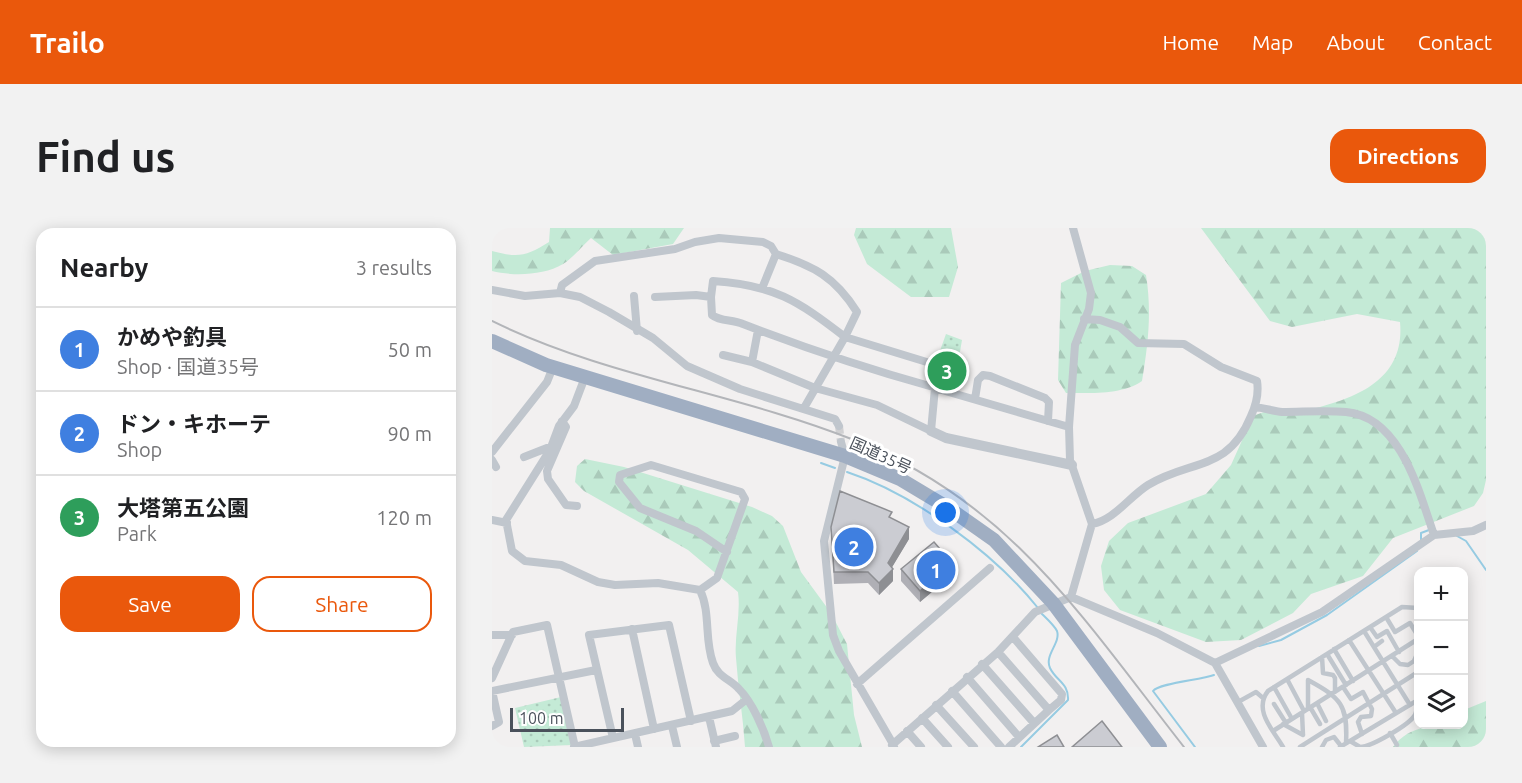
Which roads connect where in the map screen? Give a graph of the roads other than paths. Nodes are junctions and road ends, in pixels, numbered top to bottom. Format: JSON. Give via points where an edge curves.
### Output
{"nodes":[{"id":1,"x":1073,"y":228,"type":"edge"},
{"id":2,"x":776,"y":254,"type":"junction"},
{"id":3,"x":763,"y":286,"type":"junction"},
{"id":4,"x":492,"y":290,"type":"edge"},
{"id":5,"x":560,"y":293,"type":"junction"},
{"id":6,"x":634,"y":296,"type":"dead end"},
{"id":7,"x":655,"y":297,"type":"dead end"},
{"id":8,"x":711,"y":297,"type":"junction"},
{"id":9,"x":1084,"y":319,"type":"junction"},
{"id":10,"x":758,"y":330,"type":"junction"},
{"id":11,"x":637,"y":331,"type":"junction"},
{"id":12,"x":845,"y":337,"type":"junction"},
{"id":13,"x":492,"y":341,"type":"edge"},
{"id":14,"x":723,"y":356,"type":"dead end"},
{"id":15,"x":832,"y":358,"type":"junction"},
{"id":16,"x":752,"y":362,"type":"junction"},
{"id":17,"x":554,"y":367,"type":"junction"},
{"id":18,"x":585,"y":377,"type":"junction"},
{"id":19,"x":934,"y":387,"type":"junction"},
{"id":20,"x":815,"y":388,"type":"junction"},
{"id":21,"x":975,"y":399,"type":"junction"},
{"id":22,"x":1255,"y":406,"type":"junction"},
{"id":23,"x":804,"y":408,"type":"junction"},
{"id":24,"x":562,"y":421,"type":"junction"},
{"id":25,"x":1048,"y":421,"type":"junction"},
{"id":26,"x":839,"y":426,"type":"dead end"},
{"id":27,"x":1069,"y":427,"type":"junction"},
{"id":28,"x":931,"y":430,"type":"junction"},
{"id":29,"x":552,"y":446,"type":"junction"},
{"id":30,"x":843,"y":449,"type":"junction"},
{"id":31,"x":492,"y":452,"type":"edge"},
{"id":32,"x":524,"y":457,"type":"dead end"},
{"id":33,"x":1072,"y":465,"type":"junction"},
{"id":34,"x":577,"y":506,"type":"dead end"},
{"id":35,"x":492,"y":520,"type":"edge"},
{"id":36,"x":507,"y":523,"type":"junction"},
{"id":37,"x":1092,"y":524,"type":"junction"},
{"id":38,"x":1486,"y":525,"type":"edge"},
{"id":39,"x":1434,"y":535,"type":"junction"},
{"id":40,"x":727,"y":552,"type":"junction"},
{"id":41,"x":990,"y":568,"type":"dead end"},
{"id":42,"x":700,"y":590,"type":"junction"},
{"id":43,"x":1071,"y":597,"type":"junction"},
{"id":44,"x":1048,"y":605,"type":"junction"},
{"id":45,"x":1414,"y":608,"type":"edge"},
{"id":46,"x":1386,"y":617,"type":"junction"},
{"id":47,"x":1370,"y":627,"type":"junction"},
{"id":48,"x":632,"y":629,"type":"junction"},
{"id":49,"x":1414,"y":630,"type":"edge"},
{"id":50,"x":1364,"y":631,"type":"junction"},
{"id":51,"x":492,"y":635,"type":"edge"},
{"id":52,"x":512,"y":635,"type":"junction"},
{"id":53,"x":1013,"y":637,"type":"junction"},
{"id":54,"x":1349,"y":640,"type":"junction"},
{"id":55,"x":1382,"y":641,"type":"dead end"},
{"id":56,"x":1414,"y":641,"type":"edge"},
{"id":57,"x":1374,"y":647,"type":"junction"},
{"id":58,"x":1334,"y":649,"type":"junction"},
{"id":59,"x":998,"y":651,"type":"junction"},
{"id":60,"x":1399,"y":651,"type":"junction"},
{"id":61,"x":1324,"y":656,"type":"junction"},
{"id":62,"x":1392,"y":656,"type":"junction"},
{"id":63,"x":1348,"y":659,"type":"dead end"},
{"id":64,"x":1414,"y":661,"type":"edge"},
{"id":65,"x":1383,"y":662,"type":"junction"},
{"id":66,"x":1215,"y":663,"type":"junction"},
{"id":67,"x":1342,"y":663,"type":"junction"},
{"id":68,"x":982,"y":664,"type":"junction"},
{"id":69,"x":1334,"y":666,"type":"junction"},
{"id":70,"x":1329,"y":669,"type":"dead end"},
{"id":71,"x":596,"y":670,"type":"junction"},
{"id":72,"x":1369,"y":670,"type":"junction"},
{"id":73,"x":1414,"y":675,"type":"edge"},
{"id":74,"x":559,"y":677,"type":"junction"},
{"id":75,"x":967,"y":677,"type":"junction"},
{"id":76,"x":492,"y":678,"type":"edge"},
{"id":77,"x":1287,"y":679,"type":"junction"},
{"id":78,"x":1353,"y":681,"type":"junction"},
{"id":79,"x":857,"y":684,"type":"junction"},
{"id":80,"x":1398,"y":685,"type":"junction"},
{"id":81,"x":1345,"y":686,"type":"junction"},
{"id":82,"x":1274,"y":687,"type":"junction"},
{"id":83,"x":492,"y":691,"type":"edge"},
{"id":84,"x":952,"y":691,"type":"junction"},
{"id":85,"x":1334,"y":693,"type":"junction"},
{"id":86,"x":1384,"y":694,"type":"junction"},
{"id":87,"x":1296,"y":697,"type":"junction"},
{"id":88,"x":1263,"y":698,"type":"junction"},
{"id":89,"x":747,"y":699,"type":"junction"},
{"id":90,"x":1238,"y":702,"type":"junction"},
{"id":91,"x":1414,"y":702,"type":"edge"},
{"id":92,"x":1317,"y":703,"type":"junction"},
{"id":93,"x":1369,"y":703,"type":"junction"},
{"id":94,"x":1274,"y":704,"type":"dead end"},
{"id":95,"x":1283,"y":704,"type":"junction"},
{"id":96,"x":936,"y":705,"type":"junction"},
{"id":97,"x":1410,"y":705,"type":"junction"},
{"id":98,"x":1278,"y":709,"type":"junction"},
{"id":99,"x":1049,"y":710,"type":"junction"},
{"id":100,"x":1306,"y":710,"type":"junction"},
{"id":101,"x":1329,"y":711,"type":"dead end"},
{"id":102,"x":1272,"y":713,"type":"dead end"},
{"id":103,"x":1396,"y":713,"type":"junction"},
{"id":104,"x":1323,"y":715,"type":"junction"},
{"id":105,"x":1414,"y":716,"type":"edge"},
{"id":106,"x":709,"y":717,"type":"junction"},
{"id":107,"x":1347,"y":717,"type":"junction"},
{"id":108,"x":922,"y":718,"type":"junction"},
{"id":109,"x":1317,"y":718,"type":"junction"},
{"id":110,"x":1292,"y":719,"type":"junction"},
{"id":111,"x":691,"y":721,"type":"junction"},
{"id":112,"x":1326,"y":721,"type":"dead end"},
{"id":113,"x":1311,"y":722,"type":"dead end"},
{"id":114,"x":1034,"y":723,"type":"junction"},
{"id":115,"x":1284,"y":724,"type":"junction"},
{"id":116,"x":1320,"y":724,"type":"dead end"},
{"id":117,"x":492,"y":726,"type":"edge"},
{"id":118,"x":672,"y":726,"type":"junction"},
{"id":119,"x":654,"y":729,"type":"junction"},
{"id":120,"x":907,"y":731,"type":"junction"},
{"id":121,"x":1273,"y":731,"type":"junction"},
{"id":122,"x":1390,"y":733,"type":"junction"},
{"id":123,"x":635,"y":734,"type":"junction"},
{"id":124,"x":1362,"y":734,"type":"junction"},
{"id":125,"x":735,"y":736,"type":"dead end"},
{"id":126,"x":1019,"y":737,"type":"junction"},
{"id":127,"x":613,"y":738,"type":"junction"},
{"id":128,"x":1311,"y":740,"type":"junction"},
{"id":129,"x":715,"y":744,"type":"edge"},
{"id":130,"x":1344,"y":744,"type":"edge"},
{"id":131,"x":590,"y":745,"type":"edge"},
{"id":132,"x":893,"y":745,"type":"edge"},
{"id":133,"x":1397,"y":745,"type":"dead end"},
{"id":134,"x":574,"y":747,"type":"edge"},
{"id":135,"x":638,"y":747,"type":"edge"},
{"id":136,"x":677,"y":747,"type":"edge"},
{"id":137,"x":769,"y":747,"type":"edge"},
{"id":138,"x":921,"y":747,"type":"edge"},
{"id":139,"x":948,"y":747,"type":"edge"},
{"id":140,"x":974,"y":747,"type":"edge"},
{"id":141,"x":1001,"y":747,"type":"edge"},
{"id":142,"x":1009,"y":747,"type":"edge"},
{"id":143,"x":1160,"y":747,"type":"edge"},
{"id":144,"x":1263,"y":747,"type":"edge"},
{"id":145,"x":1283,"y":747,"type":"edge"},
{"id":146,"x":1300,"y":747,"type":"edge"},
{"id":147,"x":1316,"y":747,"type":"edge"},
{"id":148,"x":1322,"y":747,"type":"edge"}],
"edges":[{"from":1,"to":9,"type":"street","via":[[1091,293]]},
{"from":2,"to":3,"type":"street"},
{"from":2,"to":5,"type":"street","via":[[763,242],[711,239],[675,249],[595,261],[562,285]]},
{"from":2,"to":12,"type":"street","via":[[830,278],[844,294],[857,312]]},
{"from":3,"to":8,"type":"street","via":[[713,280]]},
{"from":3,"to":12,"type":"street","via":[[811,311]]},
{"from":4,"to":5,"type":"street","via":[[525,296]]},
{"from":5,"to":11,"type":"street","via":[[580,297]]},
{"from":6,"to":11,"type":"street"},
{"from":7,"to":8,"type":"street"},
{"from":8,"to":10,"type":"street","via":[[712,315],[717,319]]},
{"from":9,"to":22,"type":"street","via":[[1120,327],[1138,343],[1184,344],[1221,367],[1257,381]]},
{"from":9,"to":27,"type":"street","via":[[1075,345]]},
{"from":10,"to":15,"type":"street"},
{"from":10,"to":16,"type":"street"},
{"from":11,"to":23,"type":"street","via":[[653,338],[687,366]]},
{"from":12,"to":15,"type":"street"},
{"from":12,"to":19,"type":"street","via":[[930,363],[934,368]]},
{"from":13,"to":17,"type":"highway","name":"国道35号"},
{"from":14,"to":16,"type":"street"},
{"from":15,"to":19,"type":"street"},
{"from":15,"to":20,"type":"street"},
{"from":16,"to":20,"type":"street"},
{"from":17,"to":18,"type":"highway","name":"国道35号"},
{"from":17,"to":31,"type":"street","via":[[547,382]]},
{"from":18,"to":24,"type":"street","via":[[574,406]]},
{"from":18,"to":30,"type":"highway","name":"国道35号"},
{"from":19,"to":21,"type":"street"},
{"from":19,"to":28,"type":"street"},
{"from":20,"to":23,"type":"street"},
{"from":20,"to":28,"type":"street","via":[[877,405]]},
{"from":21,"to":25,"type":"street"},
{"from":21,"to":25,"type":"street","via":[[978,380],[983,375],[990,376],[1045,398],[1049,402]]},
{"from":22,"to":37,"type":"street","via":[[1238,440],[1224,456],[1158,480],[1103,522]]},
{"from":22,"to":39,"type":"street","via":[[1279,412],[1346,412],[1375,420],[1400,450]]},
{"from":23,"to":26,"type":"street","via":[[835,420]]},
{"from":24,"to":29,"type":"street"},
{"from":24,"to":34,"type":"street","via":[[566,427],[547,471],[548,479],[566,505]]},
{"from":25,"to":27,"type":"street"},
{"from":27,"to":33,"type":"street"},
{"from":28,"to":33,"type":"street","via":[[946,438]]},
{"from":29,"to":32,"type":"street"},
{"from":29,"to":36,"type":"street"},
{"from":30,"to":44,"type":"highway","name":"国道35号","via":[[950,509],[994,540]]},
{"from":30,"to":79,"type":"street","via":[[824,541],[833,635]]},
{"from":33,"to":37,"type":"street"},
{"from":35,"to":36,"type":"street"},
{"from":36,"to":42,"type":"street","via":[[512,551],[525,561],[561,564],[598,582],[615,585],[658,584]]},
{"from":37,"to":43,"type":"street"},
{"from":38,"to":39,"type":"street","via":[[1473,531]]},
{"from":39,"to":66,"type":"street","via":[[1322,612]]},
{"from":40,"to":40,"type":"street","via":[[745,499],[741,492],[651,465],[620,475],[619,482],[640,508],[696,531]]},
{"from":40,"to":42,"type":"street","via":[[717,578]]},
{"from":41,"to":79,"type":"street"},
{"from":42,"to":89,"type":"street","via":[[707,604],[713,664]]},
{"from":43,"to":44,"type":"street"},
{"from":43,"to":66,"type":"street"},
{"from":44,"to":53,"type":"street","via":[[1035,612]]},
{"from":44,"to":143,"type":"highway","name":"国道35号"},
{"from":45,"to":46,"type":"lane","via":[[1402,607]]},
{"from":46,"to":47,"type":"lane"},
{"from":46,"to":49,"type":"lane","via":[[1395,632],[1410,623]]},
{"from":47,"to":50,"type":"lane"},
{"from":47,"to":60,"type":"lane","via":[[1377,637],[1387,631]]},
{"from":48,"to":71,"type":"street","via":[[589,635]]},
{"from":48,"to":111,"type":"street","via":[[669,625]]},
{"from":48,"to":119,"type":"street"},
{"from":50,"to":54,"type":"lane"},
{"from":50,"to":57,"type":"lane"},
{"from":51,"to":52,"type":"street"},
{"from":52,"to":74,"type":"street","via":[[525,628],[548,625]]},
{"from":52,"to":76,"type":"street"},
{"from":53,"to":59,"type":"street"},
{"from":53,"to":99,"type":"street","via":[[1062,694],[1061,700]]},
{"from":54,"to":58,"type":"lane"},
{"from":54,"to":72,"type":"lane"},
{"from":55,"to":57,"type":"lane"},
{"from":56,"to":60,"type":"lane"},
{"from":57,"to":65,"type":"lane"},
{"from":58,"to":61,"type":"lane"},
{"from":58,"to":67,"type":"lane"},
{"from":59,"to":68,"type":"street"},
{"from":59,"to":99,"type":"street"},
{"from":60,"to":62,"type":"lane"},
{"from":61,"to":69,"type":"lane"},
{"from":61,"to":77,"type":"lane"},
{"from":61,"to":85,"type":"lane","via":[[1323,673],[1335,676]]},
{"from":62,"to":64,"type":"lane","via":[[1400,664]]},
{"from":62,"to":65,"type":"lane"},
{"from":63,"to":67,"type":"lane"},
{"from":65,"to":72,"type":"lane"},
{"from":65,"to":80,"type":"lane"},
{"from":66,"to":90,"type":"street"},
{"from":67,"to":78,"type":"lane"},
{"from":68,"to":75,"type":"street"},
{"from":68,"to":114,"type":"street"},
{"from":69,"to":70,"type":"lane"},
{"from":69,"to":81,"type":"lane"},
{"from":71,"to":74,"type":"street"},
{"from":71,"to":127,"type":"street"},
{"from":72,"to":78,"type":"lane"},
{"from":72,"to":86,"type":"lane"},
{"from":73,"to":80,"type":"lane"},
{"from":74,"to":83,"type":"street"},
{"from":74,"to":134,"type":"street"},
{"from":75,"to":84,"type":"street"},
{"from":75,"to":126,"type":"street"},
{"from":77,"to":82,"type":"lane"},
{"from":77,"to":87,"type":"lane"},
{"from":78,"to":81,"type":"lane"},
{"from":79,"to":132,"type":"street"},
{"from":80,"to":86,"type":"lane"},
{"from":80,"to":97,"type":"lane"},
{"from":81,"to":85,"type":"lane"},
{"from":81,"to":93,"type":"lane","via":[[1351,699],[1363,692]]},
{"from":82,"to":88,"type":"lane"},
{"from":82,"to":95,"type":"lane"},
{"from":83,"to":117,"type":"street","via":[[499,722]]},
{"from":84,"to":96,"type":"street"},
{"from":84,"to":141,"type":"street"},
{"from":85,"to":92,"type":"lane"},
{"from":85,"to":100,"type":"lane","via":[[1308,680]]},
{"from":85,"to":107,"type":"lane"},
{"from":86,"to":93,"type":"lane"},
{"from":86,"to":103,"type":"lane"},
{"from":87,"to":95,"type":"lane"},
{"from":87,"to":100,"type":"lane"},
{"from":88,"to":90,"type":"lane","via":[[1256,692]]},
{"from":88,"to":121,"type":"lane","via":[[1262,712]]},
{"from":89,"to":106,"type":"street","via":[[732,711]]},
{"from":89,"to":137,"type":"street"},
{"from":90,"to":144,"type":"street"},
{"from":91,"to":97,"type":"lane"},
{"from":92,"to":100,"type":"lane"},
{"from":92,"to":104,"type":"lane"},
{"from":93,"to":107,"type":"lane"},
{"from":93,"to":124,"type":"lane","via":[[1371,716],[1358,722]]},
{"from":94,"to":98,"type":"lane"},
{"from":95,"to":110,"type":"lane"},
{"from":96,"to":108,"type":"street"},
{"from":96,"to":140,"type":"street"},
{"from":97,"to":103,"type":"lane"},
{"from":98,"to":102,"type":"lane"},
{"from":98,"to":115,"type":"lane"},
{"from":99,"to":114,"type":"street"},
{"from":100,"to":109,"type":"lane"},
{"from":100,"to":110,"type":"lane"},
{"from":100,"to":115,"type":"lane","via":[[1303,735]]},
{"from":101,"to":104,"type":"lane"},
{"from":103,"to":124,"type":"lane"},
{"from":104,"to":112,"type":"lane"},
{"from":105,"to":122,"type":"lane"},
{"from":106,"to":111,"type":"street"},
{"from":106,"to":129,"type":"street"},
{"from":107,"to":128,"type":"lane"},
{"from":107,"to":130,"type":"lane"},
{"from":108,"to":120,"type":"street"},
{"from":108,"to":139,"type":"street"},
{"from":109,"to":113,"type":"lane"},
{"from":109,"to":116,"type":"lane"},
{"from":110,"to":115,"type":"lane"},
{"from":111,"to":118,"type":"street"},
{"from":114,"to":126,"type":"street"},
{"from":115,"to":121,"type":"lane"},
{"from":118,"to":119,"type":"street"},
{"from":118,"to":136,"type":"street"},
{"from":119,"to":123,"type":"street"},
{"from":120,"to":132,"type":"street"},
{"from":120,"to":138,"type":"street"},
{"from":121,"to":145,"type":"lane"},
{"from":122,"to":130,"type":"lane","via":[[1365,747]]},
{"from":122,"to":133,"type":"lane"},
{"from":123,"to":127,"type":"street"},
{"from":123,"to":135,"type":"street"},
{"from":124,"to":130,"type":"lane"},
{"from":125,"to":129,"type":"street"},
{"from":126,"to":142,"type":"street"},
{"from":127,"to":131,"type":"street"},
{"from":128,"to":146,"type":"lane"},
{"from":128,"to":147,"type":"lane"},
{"from":130,"to":148,"type":"lane","via":[[1334,737]]},
{"from":131,"to":134,"type":"street"}]}
